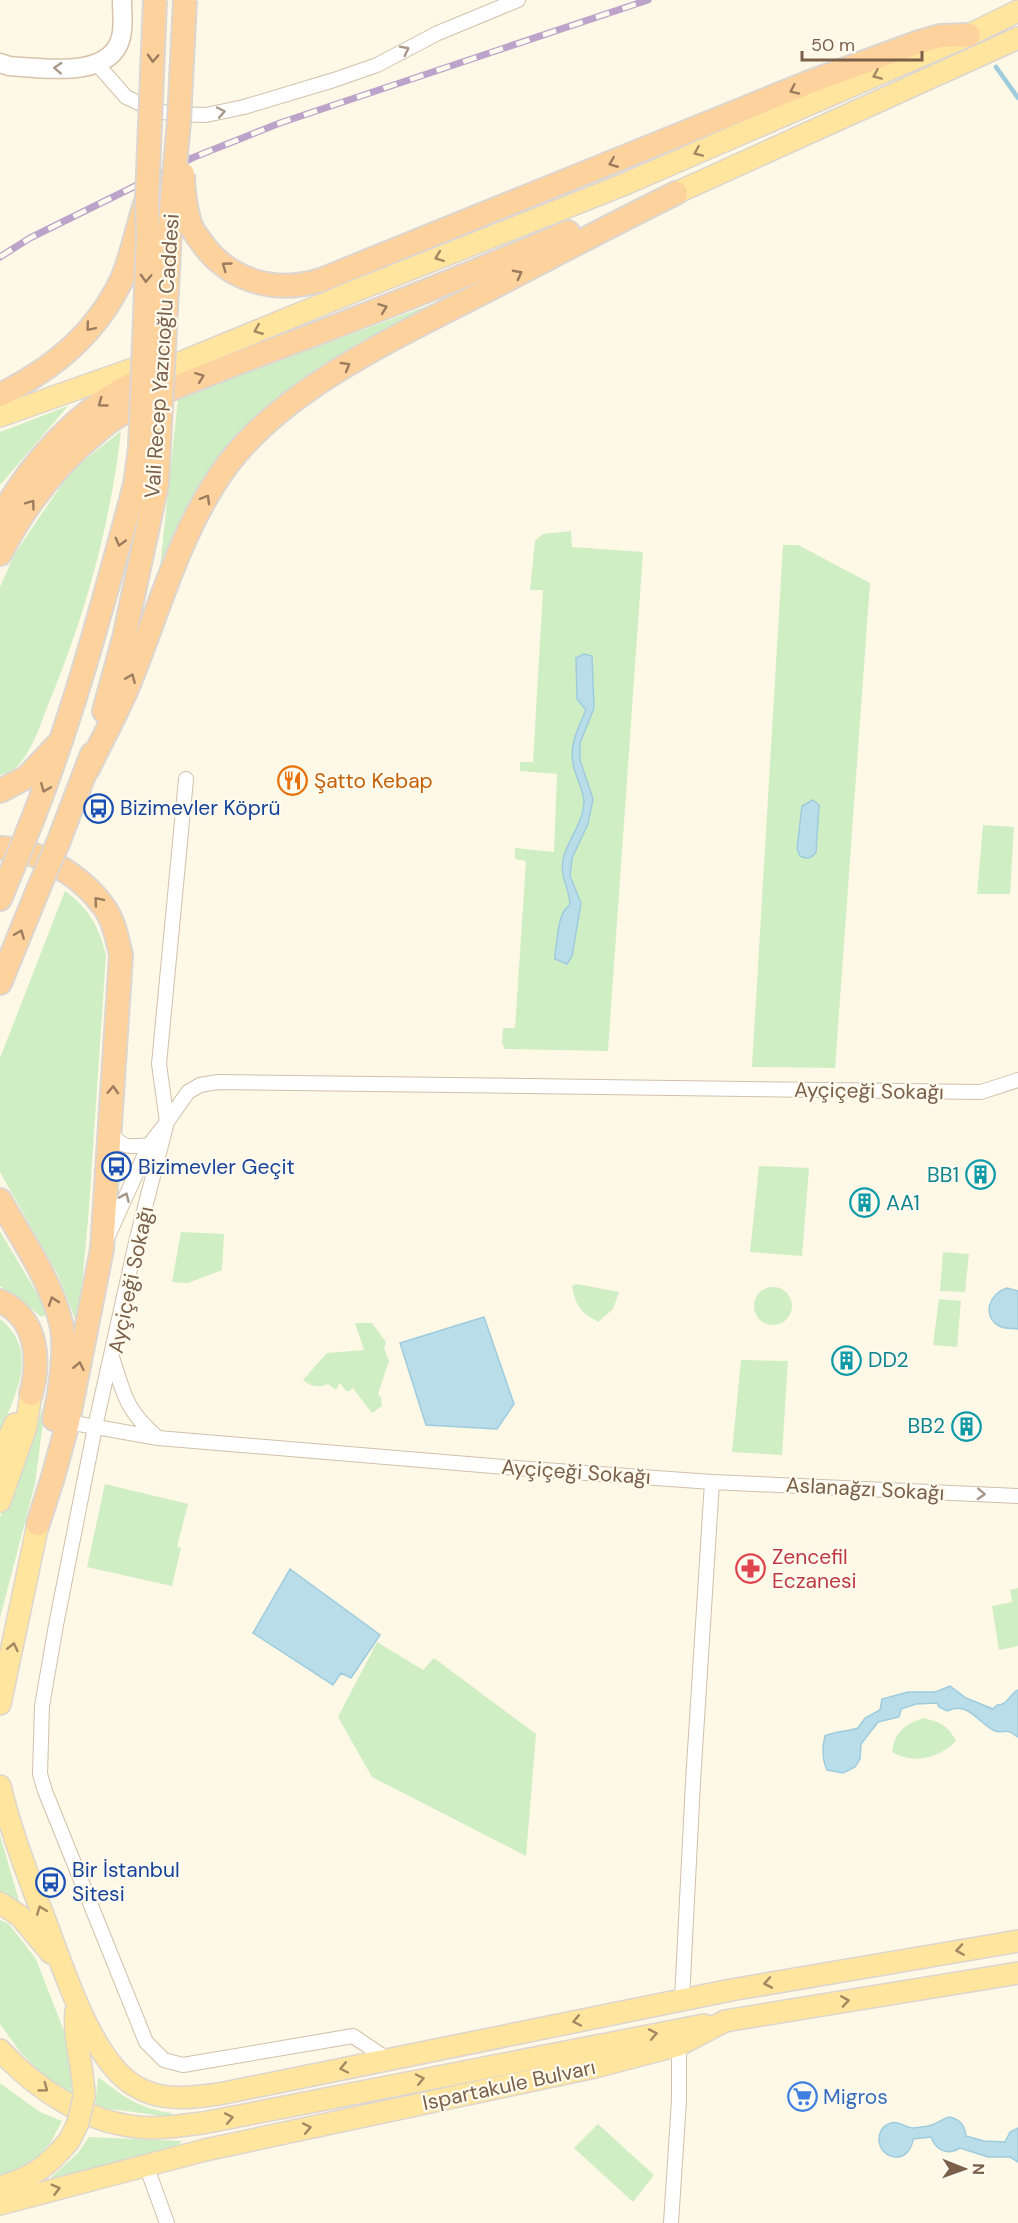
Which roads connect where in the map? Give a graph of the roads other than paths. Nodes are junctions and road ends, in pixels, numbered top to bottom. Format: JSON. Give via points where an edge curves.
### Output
{"nodes":[{"id":1,"x":156,"y":0,"type":"edge"},
{"id":2,"x":185,"y":0,"type":"edge"},
{"id":3,"x":518,"y":0,"type":"edge"},
{"id":4,"x":122,"y":7,"type":"edge"},
{"id":5,"x":1018,"y":11,"type":"edge"},
{"id":6,"x":969,"y":35,"type":"junction"},
{"id":7,"x":1018,"y":38,"type":"edge"},
{"id":8,"x":0,"y":63,"type":"edge"},
{"id":9,"x":97,"y":64,"type":"junction"},
{"id":10,"x":179,"y":121,"type":"junction"},
{"id":11,"x":676,"y":193,"type":"junction"},
{"id":12,"x":147,"y":198,"type":"junction"},
{"id":13,"x":172,"y":366,"type":"junction"},
{"id":14,"x":0,"y":395,"type":"edge"},
{"id":15,"x":0,"y":416,"type":"edge"},
{"id":16,"x":146,"y":485,"type":"junction"},
{"id":17,"x":0,"y":518,"type":"edge"},
{"id":18,"x":0,"y":554,"type":"edge"},
{"id":19,"x":64,"y":737,"type":"junction"},
{"id":20,"x":88,"y":769,"type":"junction"},
{"id":21,"x":186,"y":779,"type":"dead end"},
{"id":22,"x":0,"y":791,"type":"edge"},
{"id":23,"x":0,"y":848,"type":"edge"},
{"id":24,"x":2,"y":890,"type":"edge"},
{"id":25,"x":0,"y":983,"type":"edge"},
{"id":26,"x":1018,"y":1080,"type":"edge"},
{"id":27,"x":167,"y":1122,"type":"junction"},
{"id":28,"x":111,"y":1132,"type":"junction"},
{"id":29,"x":148,"y":1145,"type":"junction"},
{"id":30,"x":0,"y":1200,"type":"edge"},
{"id":31,"x":102,"y":1249,"type":"junction"},
{"id":32,"x":0,"y":1301,"type":"edge"},
{"id":33,"x":111,"y":1355,"type":"junction"},
{"id":34,"x":31,"y":1394,"type":"junction"},
{"id":35,"x":68,"y":1422,"type":"junction"},
{"id":36,"x":95,"y":1427,"type":"junction"},
{"id":37,"x":158,"y":1438,"type":"junction"},
{"id":38,"x":0,"y":1457,"type":"edge"},
{"id":39,"x":712,"y":1482,"type":"junction"},
{"id":40,"x":1018,"y":1496,"type":"edge"},
{"id":41,"x":0,"y":1501,"type":"edge"},
{"id":42,"x":38,"y":1524,"type":"junction"},
{"id":43,"x":0,"y":1704,"type":"edge"},
{"id":44,"x":0,"y":1786,"type":"edge"},
{"id":45,"x":0,"y":1903,"type":"edge"},
{"id":46,"x":1018,"y":1941,"type":"edge"},
{"id":47,"x":62,"y":1964,"type":"junction"},
{"id":48,"x":1018,"y":1973,"type":"edge"},
{"id":49,"x":682,"y":1999,"type":"junction"},
{"id":50,"x":77,"y":2002,"type":"junction"},
{"id":51,"x":725,"y":2021,"type":"junction"},
{"id":52,"x":680,"y":2045,"type":"junction"},
{"id":53,"x":0,"y":2050,"type":"edge"},
{"id":54,"x":387,"y":2059,"type":"junction"},
{"id":55,"x":146,"y":2165,"type":"junction"},
{"id":56,"x":0,"y":2187,"type":"edge"},
{"id":57,"x":0,"y":2204,"type":"edge"},
{"id":58,"x":168,"y":2223,"type":"edge"},
{"id":59,"x":671,"y":2223,"type":"edge"}],
"edges":[{"from":1,"to":12,"type":"highway","name":"Vali Recep Yazıcıoğlu Caddesi","one_way":true,"bridge":true},
{"from":2,"to":10,"type":"highway","name":"Vali Recep Yazıcıoğlu Caddesi","bridge":true},
{"from":9,"to":3,"type":"street","one_way":true,"via":[[126,97],[154,110],[206,115],[366,69],[438,33]]},
{"from":4,"to":9,"type":"main road","via":[[121,37],[114,53]]},
{"from":5,"to":6,"type":"main road"},
{"from":6,"to":10,"type":"highway","one_way":true,"bridge":true,"via":[[940,36],[919,42],[819,79],[301,286],[253,281],[209,252],[192,228],[183,184]]},
{"from":6,"to":13,"type":"main road","one_way":true,"via":[[625,184]]},
{"from":7,"to":11,"type":"main road"},
{"from":9,"to":8,"type":"main road","one_way":true,"via":[[72,69]]},
{"from":10,"to":16,"type":"highway","name":"Vali Recep Yazıcıoğlu Caddesi","bridge":true},
{"from":18,"to":11,"type":"highway","one_way":true,"via":[[27,508],[77,449],[100,428],[138,404],[384,308],[641,200]]},
{"from":20,"to":11,"type":"highway","one_way":true,"via":[[130,682],[206,499],[228,464],[251,438],[311,387],[347,365]]},
{"from":12,"to":14,"type":"highway","one_way":true,"via":[[123,277],[108,305],[67,353]]},
{"from":12,"to":16,"type":"highway","name":"Vali Recep Yazıcıoğlu Caddesi","one_way":true,"bridge":true,"via":[[140,448]]},
{"from":13,"to":15,"type":"main road","via":[[133,369]]},
{"from":13,"to":17,"type":"highway","one_way":true,"via":[[119,391],[84,416],[52,446]]},
{"from":16,"to":19,"type":"highway","name":"Vali Recep Yazıcıoğlu Caddesi","one_way":true,"via":[[99,619]]},
{"from":16,"to":20,"type":"highway","name":"Vali Recep Yazıcıoğlu Caddesi","via":[[124,638]]},
{"from":19,"to":22,"type":"highway","via":[[27,777]]},
{"from":19,"to":24,"type":"highway","name":"Vali Recep Yazıcıoğlu Caddesi","one_way":true,"bridge":true},
{"from":25,"to":20,"type":"highway","name":"Vali Recep Yazıcıoğlu Caddesi","one_way":true,"bridge":true},
{"from":21,"to":27,"type":"street","via":[[159,1064]]},
{"from":28,"to":23,"type":"highway","one_way":true,"via":[[121,955],[115,929],[104,907],[74,877],[32,855]]},
{"from":26,"to":27,"type":"street","name":"Ayçiçeği Sokağı","via":[[981,1092],[218,1082],[188,1092]]},
{"from":27,"to":29,"type":"street"},
{"from":27,"to":33,"type":"street","name":"Ayçiçeği Sokağı"},
{"from":28,"to":29,"type":"street","via":[[118,1143],[130,1147]]},
{"from":28,"to":31,"type":"highway"},
{"from":31,"to":29,"type":"street","one_way":true},
{"from":42,"to":30,"type":"highway","one_way":true,"via":[[45,1460],[56,1412],[62,1325],[33,1256]]},
{"from":35,"to":31,"type":"highway","one_way":true},
{"from":32,"to":34,"type":"highway","via":[[21,1316],[31,1335],[37,1357]]},
{"from":33,"to":36,"type":"street"},
{"from":33,"to":37,"type":"street","name":"Ayçiçeği Sokağı","via":[[127,1403],[138,1421]]},
{"from":34,"to":38,"type":"main road"},
{"from":34,"to":41,"type":"main road","via":[[26,1427]]},
{"from":35,"to":36,"type":"street"},
{"from":35,"to":42,"type":"highway"},
{"from":36,"to":37,"type":"street"},
{"from":36,"to":54,"type":"street","via":[[42,1706],[40,1774],[146,2042],[164,2060],[183,2065],[353,2036]]},
{"from":37,"to":39,"type":"street","name":"Ayçiçeği Sokağı"},
{"from":39,"to":40,"type":"street","name":"Aslanağzı Sokağı","one_way":true},
{"from":39,"to":49,"type":"street"},
{"from":43,"to":42,"type":"main road","one_way":true},
{"from":47,"to":44,"type":"main road","one_way":true,"via":[[6,1814]]},
{"from":45,"to":47,"type":"main road","via":[[20,1916]]},
{"from":46,"to":49,"type":"main road","one_way":true},
{"from":47,"to":50,"type":"main road"},
{"from":51,"to":48,"type":"main road","name":"Ispartakule Bulvarı","one_way":true},
{"from":49,"to":54,"type":"main road","one_way":true},
{"from":54,"to":50,"type":"main road","one_way":true,"via":[[219,2094],[166,2097],[132,2085],[104,2055]]},
{"from":50,"to":56,"type":"main road","bridge":true,"via":[[75,2020],[84,2097],[78,2123],[69,2141],[48,2165]]},
{"from":51,"to":52,"type":"main road","name":"Ispartakule Bulvarı"},
{"from":53,"to":51,"type":"main road","one_way":true,"via":[[28,2078],[64,2101],[118,2124],[159,2128],[203,2123]]},
{"from":55,"to":52,"type":"main road","name":"Ispartakule Bulvarı","one_way":true},
{"from":52,"to":59,"type":"street"},
{"from":57,"to":55,"type":"main road","name":"Ispartakule Bulvarı","one_way":true},
{"from":55,"to":58,"type":"street"}]}
